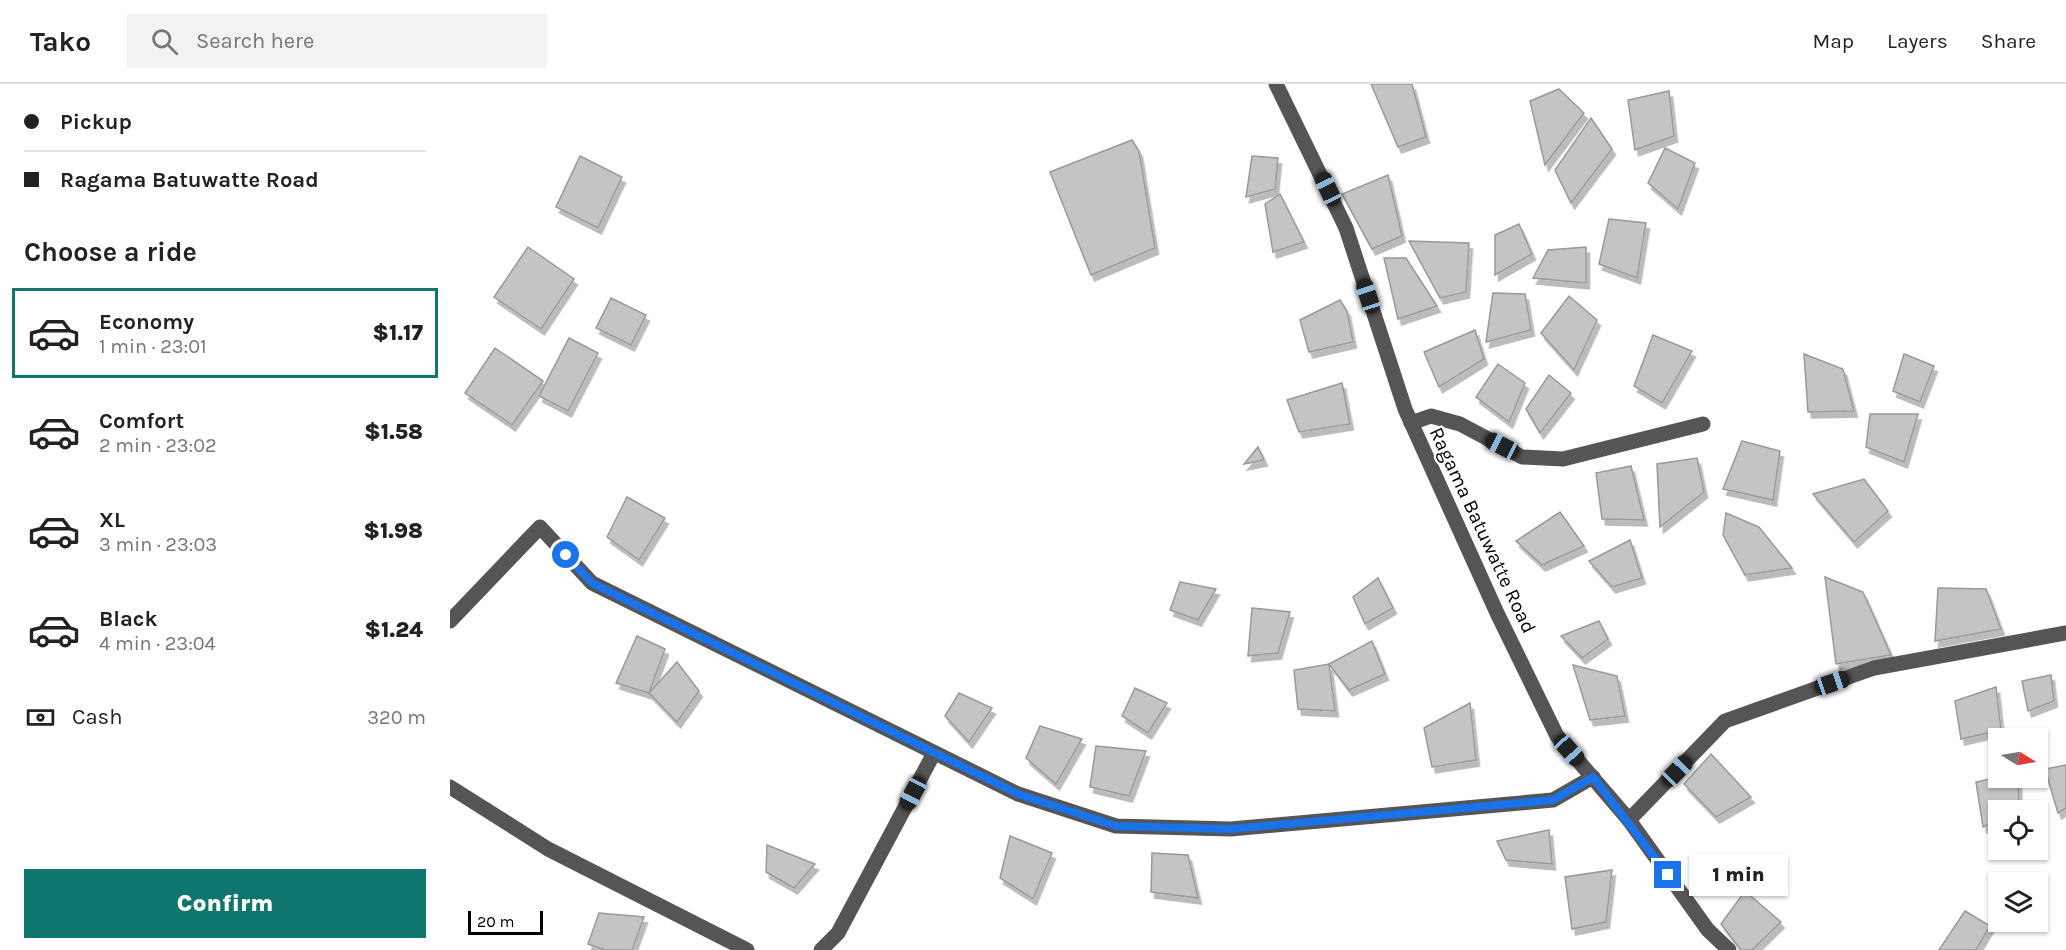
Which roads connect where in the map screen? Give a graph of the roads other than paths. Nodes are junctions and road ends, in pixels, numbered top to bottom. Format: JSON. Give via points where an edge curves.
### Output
{"nodes":[{"id":1,"x":1276,"y":84,"type":"edge"},
{"id":2,"x":1411,"y":423,"type":"junction"},
{"id":3,"x":1703,"y":424,"type":"dead end"},
{"id":4,"x":450,"y":621,"type":"edge"},
{"id":5,"x":2066,"y":633,"type":"edge"},
{"id":6,"x":934,"y":753,"type":"junction"},
{"id":7,"x":1593,"y":777,"type":"junction"},
{"id":8,"x":450,"y":787,"type":"edge"},
{"id":9,"x":1629,"y":820,"type":"junction"},
{"id":10,"x":747,"y":950,"type":"edge"},
{"id":11,"x":821,"y":950,"type":"edge"},
{"id":12,"x":1729,"y":950,"type":"edge"}],
"edges":[{"from":1,"to":2,"type":"street","name":"Ragama Batuwatte Road","via":[[1346,228]]},
{"from":2,"to":3,"type":"street","via":[[1431,416],[1460,424],[1522,457],[1563,459]]},
{"from":2,"to":7,"type":"street","name":"Ragama Batuwatte Road","via":[[1557,736]]},
{"from":4,"to":6,"type":"street","via":[[540,527],[592,583]]},
{"from":5,"to":9,"type":"street","via":[[1874,668],[1725,721]]},
{"from":6,"to":7,"type":"street","via":[[1018,794],[1116,826],[1231,829],[1553,800]]},
{"from":6,"to":11,"type":"street","via":[[838,933]]},
{"from":7,"to":9,"type":"street","name":"Ragama Batuwatte Road"},
{"from":8,"to":10,"type":"street","via":[[548,849]]},
{"from":9,"to":12,"type":"street","name":"Ragama Batuwatte Road","via":[[1708,930]]}]}
